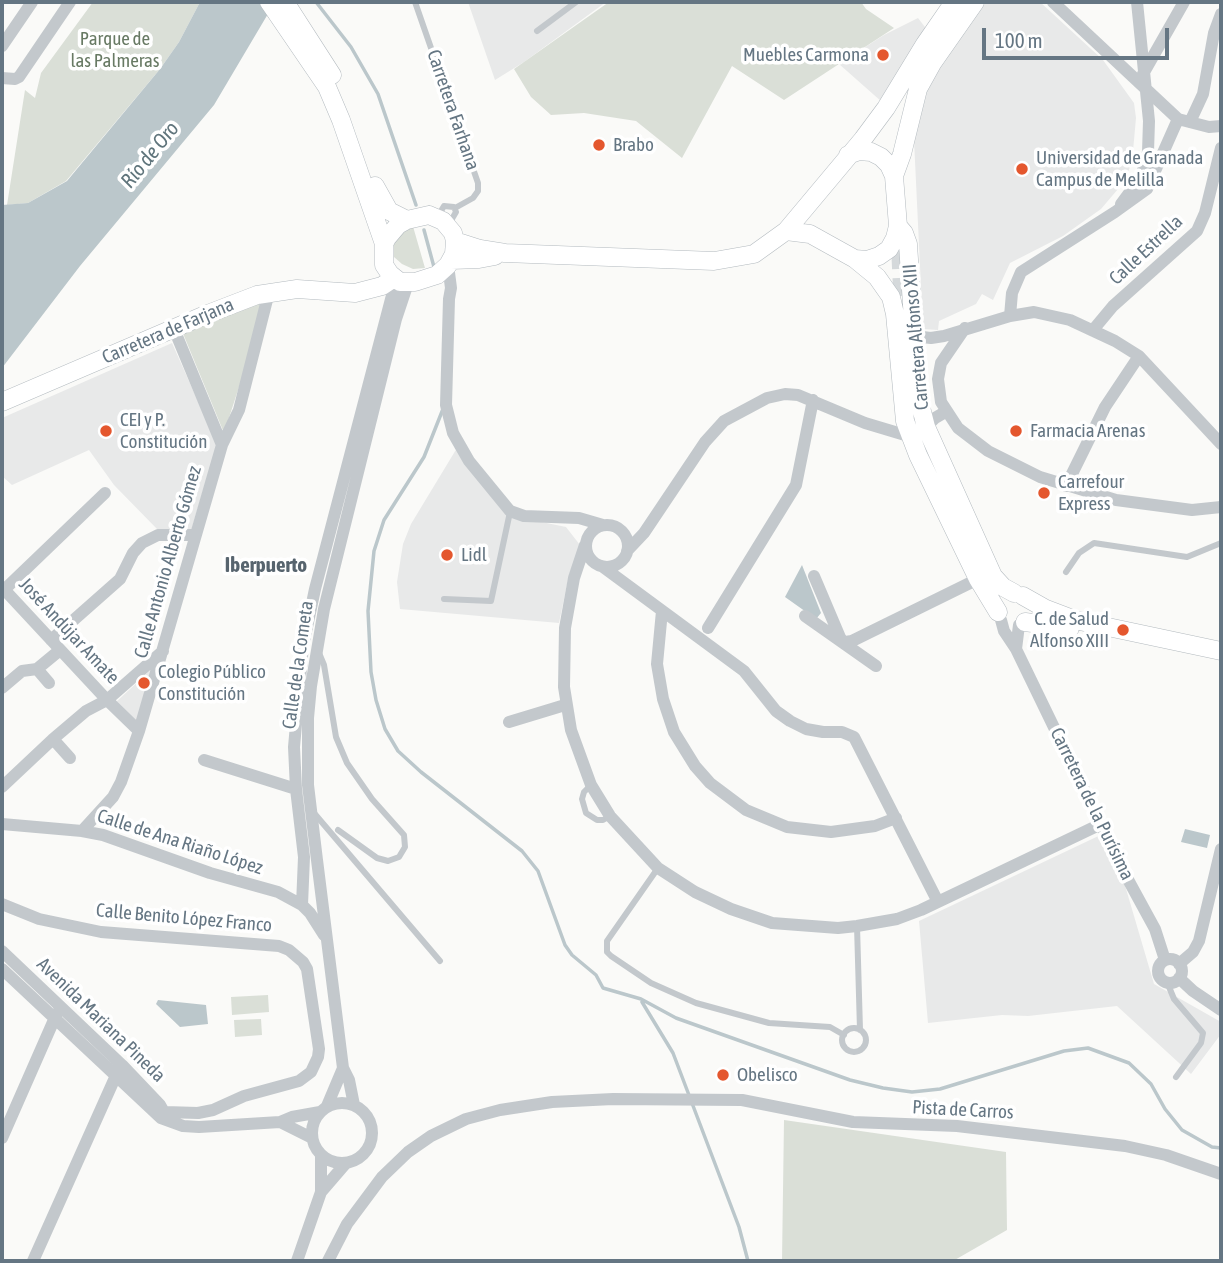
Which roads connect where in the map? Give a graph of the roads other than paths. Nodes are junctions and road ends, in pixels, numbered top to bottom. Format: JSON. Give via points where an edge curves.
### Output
{"nodes":[{"id":1,"x":32,"y":2,"type":"edge"},
{"id":2,"x":71,"y":2,"type":"edge"},
{"id":3,"x":269,"y":2,"type":"edge"},
{"id":4,"x":415,"y":2,"type":"edge"},
{"id":5,"x":576,"y":2,"type":"edge"},
{"id":6,"x":954,"y":2,"type":"edge"},
{"id":7,"x":965,"y":2,"type":"edge"},
{"id":8,"x":975,"y":2,"type":"edge"},
{"id":9,"x":1052,"y":2,"type":"edge"},
{"id":10,"x":1137,"y":2,"type":"edge"},
{"id":11,"x":1184,"y":2,"type":"edge"},
{"id":12,"x":288,"y":14,"type":"edge"},
{"id":13,"x":1221,"y":15,"type":"edge"},
{"id":14,"x":537,"y":31,"type":"dead end"},
{"id":15,"x":2,"y":46,"type":"edge"},
{"id":16,"x":1143,"y":74,"type":"junction"},
{"id":17,"x":2,"y":78,"type":"edge"},
{"id":18,"x":1145,"y":88,"type":"junction"},
{"id":19,"x":1184,"y":121,"type":"junction"},
{"id":20,"x":1221,"y":126,"type":"edge"},
{"id":21,"x":897,"y":140,"type":"dead end"},
{"id":22,"x":1221,"y":148,"type":"edge"},
{"id":23,"x":848,"y":155,"type":"junction"},
{"id":24,"x":894,"y":176,"type":"junction"},
{"id":25,"x":811,"y":199,"type":"junction"},
{"id":26,"x":455,"y":208,"type":"junction"},
{"id":27,"x":1115,"y":212,"type":"junction"},
{"id":28,"x":407,"y":220,"type":"junction"},
{"id":29,"x":898,"y":226,"type":"junction"},
{"id":30,"x":447,"y":228,"type":"junction"},
{"id":31,"x":786,"y":231,"type":"junction"},
{"id":32,"x":819,"y":237,"type":"junction"},
{"id":33,"x":384,"y":244,"type":"junction"},
{"id":34,"x":505,"y":253,"type":"junction"},
{"id":35,"x":855,"y":259,"type":"junction"},
{"id":36,"x":450,"y":262,"type":"junction"},
{"id":37,"x":396,"y":276,"type":"junction"},
{"id":38,"x":429,"y":279,"type":"junction"},
{"id":39,"x":269,"y":292,"type":"junction"},
{"id":40,"x":449,"y":299,"type":"junction"},
{"id":41,"x":1010,"y":316,"type":"junction"},
{"id":42,"x":174,"y":328,"type":"junction"},
{"id":43,"x":965,"y":328,"type":"junction"},
{"id":44,"x":1093,"y":330,"type":"junction"},
{"id":45,"x":913,"y":336,"type":"junction"},
{"id":46,"x":1139,"y":356,"type":"junction"},
{"id":47,"x":905,"y":363,"type":"dead end"},
{"id":48,"x":813,"y":400,"type":"junction"},
{"id":49,"x":2,"y":402,"type":"edge"},
{"id":50,"x":947,"y":411,"type":"junction"},
{"id":51,"x":905,"y":421,"type":"junction"},
{"id":52,"x":926,"y":426,"type":"junction"},
{"id":53,"x":882,"y":428,"type":"junction"},
{"id":54,"x":912,"y":441,"type":"junction"},
{"id":55,"x":1221,"y":444,"type":"edge"},
{"id":56,"x":222,"y":445,"type":"junction"},
{"id":57,"x":1066,"y":486,"type":"junction"},
{"id":58,"x":105,"y":494,"type":"dead end"},
{"id":59,"x":1221,"y":507,"type":"edge"},
{"id":60,"x":510,"y":511,"type":"junction"},
{"id":61,"x":566,"y":519,"type":"junction"},
{"id":62,"x":649,"y":522,"type":"junction"},
{"id":63,"x":603,"y":525,"type":"junction"},
{"id":64,"x":621,"y":530,"type":"junction"},
{"id":65,"x":196,"y":535,"type":"junction"},
{"id":66,"x":586,"y":542,"type":"junction"},
{"id":67,"x":1221,"y":543,"type":"edge"},
{"id":68,"x":627,"y":551,"type":"junction"},
{"id":69,"x":599,"y":566,"type":"junction"},
{"id":70,"x":1066,"y":572,"type":"dead end"},
{"id":71,"x":814,"y":576,"type":"dead end"},
{"id":72,"x":978,"y":579,"type":"junction"},
{"id":73,"x":3,"y":590,"type":"edge"},
{"id":74,"x":570,"y":595,"type":"junction"},
{"id":75,"x":1018,"y":595,"type":"junction"},
{"id":76,"x":444,"y":599,"type":"dead end"},
{"id":77,"x":662,"y":611,"type":"junction"},
{"id":78,"x":805,"y":616,"type":"dead end"},
{"id":79,"x":1008,"y":617,"type":"junction"},
{"id":80,"x":708,"y":628,"type":"dead end"},
{"id":81,"x":842,"y":642,"type":"junction"},
{"id":82,"x":55,"y":645,"type":"junction"},
{"id":83,"x":316,"y":648,"type":"junction"},
{"id":84,"x":1016,"y":649,"type":"junction"},
{"id":85,"x":163,"y":650,"type":"junction"},
{"id":86,"x":1221,"y":651,"type":"edge"},
{"id":87,"x":1221,"y":660,"type":"edge"},
{"id":88,"x":876,"y":666,"type":"dead end"},
{"id":89,"x":37,"y":669,"type":"junction"},
{"id":90,"x":49,"y":682,"type":"dead end"},
{"id":91,"x":2,"y":688,"type":"edge"},
{"id":92,"x":107,"y":700,"type":"junction"},
{"id":93,"x":565,"y":705,"type":"junction"},
{"id":94,"x":509,"y":722,"type":"dead end"},
{"id":95,"x":139,"y":731,"type":"junction"},
{"id":96,"x":53,"y":739,"type":"junction"},
{"id":97,"x":70,"y":758,"type":"dead end"},
{"id":98,"x":204,"y":760,"type":"dead end"},
{"id":99,"x":591,"y":785,"type":"junction"},
{"id":100,"x":2,"y":787,"type":"edge"},
{"id":101,"x":296,"y":789,"type":"junction"},
{"id":102,"x":311,"y":809,"type":"junction"},
{"id":103,"x":610,"y":816,"type":"junction"},
{"id":104,"x":897,"y":818,"type":"junction"},
{"id":105,"x":2,"y":824,"type":"edge"},
{"id":106,"x":1101,"y":824,"type":"junction"},
{"id":107,"x":338,"y":830,"type":"dead end"},
{"id":108,"x":82,"y":831,"type":"junction"},
{"id":109,"x":1221,"y":849,"type":"edge"},
{"id":110,"x":658,"y":868,"type":"junction"},
{"id":111,"x":322,"y":902,"type":"junction"},
{"id":112,"x":938,"y":902,"type":"junction"},
{"id":113,"x":2,"y":904,"type":"edge"},
{"id":114,"x":302,"y":905,"type":"junction"},
{"id":115,"x":857,"y":926,"type":"junction"},
{"id":116,"x":328,"y":945,"type":"junction"},
{"id":117,"x":2,"y":951,"type":"edge"},
{"id":118,"x":1165,"y":960,"type":"junction"},
{"id":119,"x":440,"y":961,"type":"dead end"},
{"id":120,"x":1179,"y":964,"type":"junction"},
{"id":121,"x":2,"y":969,"type":"edge"},
{"id":122,"x":1173,"y":980,"type":"junction"},
{"id":123,"x":1221,"y":1010,"type":"edge"},
{"id":124,"x":57,"y":1013,"type":"junction"},
{"id":125,"x":860,"y":1030,"type":"junction"},
{"id":126,"x":844,"y":1035,"type":"junction"},
{"id":127,"x":344,"y":1068,"type":"junction"},
{"id":128,"x":118,"y":1071,"type":"junction"},
{"id":129,"x":1177,"y":1077,"type":"dead end"},
{"id":130,"x":355,"y":1105,"type":"junction"},
{"id":131,"x":323,"y":1109,"type":"junction"},
{"id":132,"x":166,"y":1116,"type":"junction"},
{"id":133,"x":280,"y":1122,"type":"junction"},
{"id":134,"x":2,"y":1138,"type":"edge"},
{"id":135,"x":312,"y":1138,"type":"junction"},
{"id":136,"x":321,"y":1156,"type":"junction"},
{"id":137,"x":346,"y":1163,"type":"junction"},
{"id":138,"x":1221,"y":1174,"type":"edge"},
{"id":139,"x":321,"y":1192,"type":"junction"},
{"id":140,"x":33,"y":1261,"type":"edge"},
{"id":141,"x":297,"y":1261,"type":"edge"},
{"id":142,"x":328,"y":1261,"type":"edge"}],
"edges":[{"from":1,"to":15,"type":"street"},
{"from":2,"to":17,"type":"street","via":[[19,77]]},
{"from":3,"to":12,"type":"street"},
{"from":4,"to":26,"type":"lane","name":"Carretera Farhana","via":[[478,183],[473,198]]},
{"from":5,"to":14,"type":"lane"},
{"from":6,"to":23,"type":"street","via":[[894,96]]},
{"from":7,"to":21,"type":"street","via":[[915,78],[900,117]]},
{"from":8,"to":24,"type":"street","via":[[918,89]]},
{"from":9,"to":18,"type":"street"},
{"from":10,"to":16,"type":"street"},
{"from":11,"to":16,"type":"street"},
{"from":12,"to":28,"type":"street","via":[[336,81],[383,204]]},
{"from":12,"to":33,"type":"street","via":[[341,120]]},
{"from":13,"to":19,"type":"street","via":[[1203,94]]},
{"from":16,"to":18,"type":"street"},
{"from":18,"to":19,"type":"street"},
{"from":18,"to":27,"type":"street","via":[[1148,152],[1140,177]]},
{"from":19,"to":20,"type":"street"},
{"from":19,"to":27,"type":"street","via":[[1147,188]]},
{"from":22,"to":44,"type":"street","name":"Calle Estrella","via":[[1197,231],[1113,306]]},
{"from":23,"to":24,"type":"street","via":[[871,152],[889,165]]},
{"from":23,"to":25,"type":"street"},
{"from":24,"to":29,"type":"street"},
{"from":25,"to":31,"type":"street"},
{"from":25,"to":32,"type":"street","via":[[811,219]]},
{"from":26,"to":30,"type":"lane","name":"Carretera Farhana"},
{"from":26,"to":30,"type":"lane","name":"Carretera Farhana","via":[[444,206],[439,213]]},
{"from":27,"to":41,"type":"street","via":[[1021,272],[1012,293]]},
{"from":28,"to":30,"type":"street","via":[[429,215]]},
{"from":28,"to":33,"type":"street","via":[[390,232]]},
{"from":29,"to":35,"type":"street","via":[[889,248],[879,256]]},
{"from":29,"to":45,"type":"street","name":"Carretera Alfonso XIII","via":[[908,244]]},
{"from":30,"to":34,"type":"street","via":[[480,249]]},
{"from":30,"to":36,"type":"street"},
{"from":31,"to":32,"type":"street"},
{"from":31,"to":34,"type":"street","via":[[754,254],[714,261]]},
{"from":32,"to":35,"type":"street"},
{"from":33,"to":37,"type":"street"},
{"from":34,"to":36,"type":"street"},
{"from":35,"to":51,"type":"street","name":"Carretera Alfonso XIII","via":[[877,277],[891,297]]},
{"from":36,"to":38,"type":"street"},
{"from":36,"to":40,"type":"street"},
{"from":37,"to":38,"type":"street"},
{"from":37,"to":39,"type":"street","name":"Carretera de Farjana","via":[[341,291]]},
{"from":37,"to":83,"type":"street","name":"Calle de la Cometa","via":[[404,291]]},
{"from":37,"to":101,"type":"street","name":"Calle de la Cometa","via":[[303,646],[296,715]]},
{"from":38,"to":40,"type":"street"},
{"from":39,"to":42,"type":"street","name":"Carretera de Farjana"},
{"from":39,"to":56,"type":"street","name":"Calle Antonio Alberto Gómez","via":[[239,410]]},
{"from":40,"to":60,"type":"street","via":[[448,419],[470,461]]},
{"from":41,"to":43,"type":"street"},
{"from":41,"to":44,"type":"street","via":[[1042,313]]},
{"from":42,"to":49,"type":"street","name":"Carretera de Farjana"},
{"from":42,"to":56,"type":"street"},
{"from":43,"to":45,"type":"street","via":[[931,338]]},
{"from":43,"to":50,"type":"street","via":[[942,363],[938,379]]},
{"from":44,"to":46,"type":"street"},
{"from":45,"to":52,"type":"street","name":"Carretera Alfonso XIII","via":[[918,396]]},
{"from":46,"to":55,"type":"street"},
{"from":46,"to":57,"type":"street","via":[[1105,407]]},
{"from":47,"to":79,"type":"street","name":"Carretera Alfonso XIII","via":[[915,421],[928,458]]},
{"from":48,"to":53,"type":"street"},
{"from":48,"to":62,"type":"street","via":[[774,395],[724,421]]},
{"from":48,"to":80,"type":"street","via":[[796,485]]},
{"from":50,"to":52,"type":"street"},
{"from":50,"to":57,"type":"street","via":[[958,428],[988,451]]},
{"from":51,"to":53,"type":"street"},
{"from":51,"to":54,"type":"street","name":"Carretera de la Purísima"},
{"from":52,"to":75,"type":"street","name":"Carretera Alfonso XIII","via":[[993,576]]},
{"from":53,"to":54,"type":"street"},
{"from":54,"to":72,"type":"street","name":"Carretera de la Purísima"},
{"from":56,"to":65,"type":"street","name":"Calle Antonio Alberto Gómez"},
{"from":57,"to":59,"type":"street","via":[[1170,508]]},
{"from":58,"to":73,"type":"street"},
{"from":60,"to":61,"type":"street"},
{"from":60,"to":76,"type":"lane","via":[[491,601]]},
{"from":61,"to":63,"type":"street"},
{"from":61,"to":66,"type":"street","via":[[582,530]]},
{"from":62,"to":64,"type":"street"},
{"from":62,"to":68,"type":"street"},
{"from":63,"to":64,"type":"street"},
{"from":63,"to":66,"type":"street","via":[[591,532]]},
{"from":64,"to":68,"type":"street"},
{"from":65,"to":82,"type":"street","via":[[158,535],[142,543],[120,579]]},
{"from":65,"to":85,"type":"street","name":"Calle Antonio Alberto Gómez"},
{"from":66,"to":69,"type":"street","via":[[588,556]]},
{"from":66,"to":74,"type":"street"},
{"from":67,"to":70,"type":"lane","via":[[1187,557],[1094,543],[1079,553]]},
{"from":68,"to":69,"type":"street","via":[[619,564]]},
{"from":69,"to":74,"type":"street","via":[[580,577]]},
{"from":69,"to":77,"type":"street"},
{"from":71,"to":81,"type":"street"},
{"from":72,"to":79,"type":"street","name":"Carretera de la Purísima"},
{"from":72,"to":81,"type":"street"},
{"from":73,"to":82,"type":"street","name":"José Andújar Amate"},
{"from":74,"to":93,"type":"street","via":[[564,645]]},
{"from":75,"to":79,"type":"street","via":[[1004,596]]},
{"from":75,"to":79,"type":"street","via":[[1030,608]]},
{"from":75,"to":86,"type":"street","name":"Carretera Alfonso XIII","via":[[1075,620]]},
{"from":77,"to":104,"type":"street","via":[[744,671],[790,722],[854,737]]},
{"from":77,"to":104,"type":"street","via":[[657,664],[663,699],[678,740],[710,783],[746,810],[798,829],[854,831]]},
{"from":78,"to":81,"type":"street"},
{"from":79,"to":84,"type":"street"},
{"from":79,"to":84,"type":"street","name":"Carretera de la Purísima","via":[[1004,631]]},
{"from":79,"to":87,"type":"street"},
{"from":81,"to":88,"type":"street"},
{"from":82,"to":89,"type":"street"},
{"from":82,"to":92,"type":"street","name":"José Andújar Amate"},
{"from":83,"to":102,"type":"street","name":"Calle de la Cometa","via":[[307,747]]},
{"from":83,"to":107,"type":"lane","via":[[324,665],[336,737],[347,763],[404,835],[405,847],[399,857],[388,861]]},
{"from":84,"to":106,"type":"street","name":"Carretera de la Purísima"},
{"from":85,"to":92,"type":"street"},
{"from":85,"to":95,"type":"street","name":"Calle Antonio Alberto Gómez"},
{"from":89,"to":90,"type":"street"},
{"from":89,"to":91,"type":"street","via":[[22,671]]},
{"from":92,"to":95,"type":"street","name":"José Andújar Amate"},
{"from":92,"to":96,"type":"street"},
{"from":93,"to":94,"type":"street"},
{"from":93,"to":99,"type":"street"},
{"from":95,"to":108,"type":"street","name":"Calle Antonio Alberto Gómez","via":[[113,797]]},
{"from":96,"to":97,"type":"street"},
{"from":96,"to":100,"type":"street"},
{"from":98,"to":101,"type":"street"},
{"from":99,"to":103,"type":"street"},
{"from":99,"to":103,"type":"lane","via":[[582,799],[586,813],[597,820]]},
{"from":101,"to":114,"type":"street","name":"Calle de la Cometa","via":[[304,857]]},
{"from":102,"to":111,"type":"street","name":"Calle de la Cometa"},
{"from":102,"to":119,"type":"lane"},
{"from":103,"to":110,"type":"street"},
{"from":104,"to":112,"type":"street"},
{"from":105,"to":108,"type":"street","name":"Calle de Ana Riaño López"},
{"from":106,"to":112,"type":"street"},
{"from":106,"to":118,"type":"street","name":"Carretera de la Purísima","via":[[1155,929]]},
{"from":108,"to":114,"type":"street","name":"Calle de Ana Riaño López","via":[[278,892]]},
{"from":109,"to":120,"type":"street","via":[[1199,941]]},
{"from":110,"to":115,"type":"street","via":[[695,892],[753,917],[793,925]]},
{"from":110,"to":126,"type":"lane","via":[[607,941],[611,956],[651,983],[696,1003],[769,1023],[830,1027]]},
{"from":111,"to":114,"type":"street","via":[[314,908]]},
{"from":111,"to":116,"type":"street","name":"Calle de la Cometa"},
{"from":112,"to":115,"type":"street","via":[[897,919]]},
{"from":113,"to":132,"type":"street","name":"Calle Benito López Franco","via":[[39,919],[101,932],[279,946],[303,962],[318,1058],[311,1072],[299,1081],[206,1112]]},
{"from":114,"to":116,"type":"street","name":"Calle de la Cometa"},
{"from":115,"to":125,"type":"lane"},
{"from":116,"to":127,"type":"street","name":"Calle de la Cometa"},
{"from":117,"to":124,"type":"street","name":"Avenida Mariana Pineda"},
{"from":118,"to":120,"type":"street"},
{"from":118,"to":122,"type":"street","via":[[1158,972],[1161,979]]},
{"from":120,"to":122,"type":"street","via":[[1181,971]]},
{"from":121,"to":124,"type":"street","name":"Avenida Mariana Pineda"},
{"from":122,"to":123,"type":"street"},
{"from":122,"to":129,"type":"lane","via":[[1174,999],[1203,1033]]},
{"from":124,"to":128,"type":"street","name":"Avenida Mariana Pineda"},
{"from":124,"to":134,"type":"street"},
{"from":125,"to":126,"type":"lane","via":[[851,1029]]},
{"from":125,"to":126,"type":"lane","via":[[866,1041],[858,1051],[845,1048]]},
{"from":127,"to":130,"type":"street","name":"Calle de la Cometa"},
{"from":127,"to":131,"type":"street"},
{"from":128,"to":132,"type":"street","name":"Avenida Mariana Pineda","via":[[155,1114]]},
{"from":128,"to":140,"type":"street"},
{"from":130,"to":131,"type":"street","via":[[341,1102]]},
{"from":130,"to":137,"type":"street","via":[[370,1121],[372,1137],[365,1153]]},
{"from":131,"to":133,"type":"street","name":"Avenida Mariana Pineda"},
{"from":131,"to":135,"type":"street","via":[[314,1120]]},
{"from":132,"to":133,"type":"street","name":"Avenida Mariana Pineda","via":[[183,1126]]},
{"from":133,"to":135,"type":"street","name":"Avenida Mariana Pineda"},
{"from":135,"to":136,"type":"street"},
{"from":136,"to":137,"type":"street"},
{"from":136,"to":139,"type":"street"},
{"from":137,"to":139,"type":"street"},
{"from":138,"to":142,"type":"street","name":"Pista de Carros","via":[[1166,1155],[1112,1144],[957,1126],[853,1122],[742,1100],[552,1102],[466,1119],[430,1136],[382,1177],[346,1224]]},
{"from":139,"to":141,"type":"street"}]}
